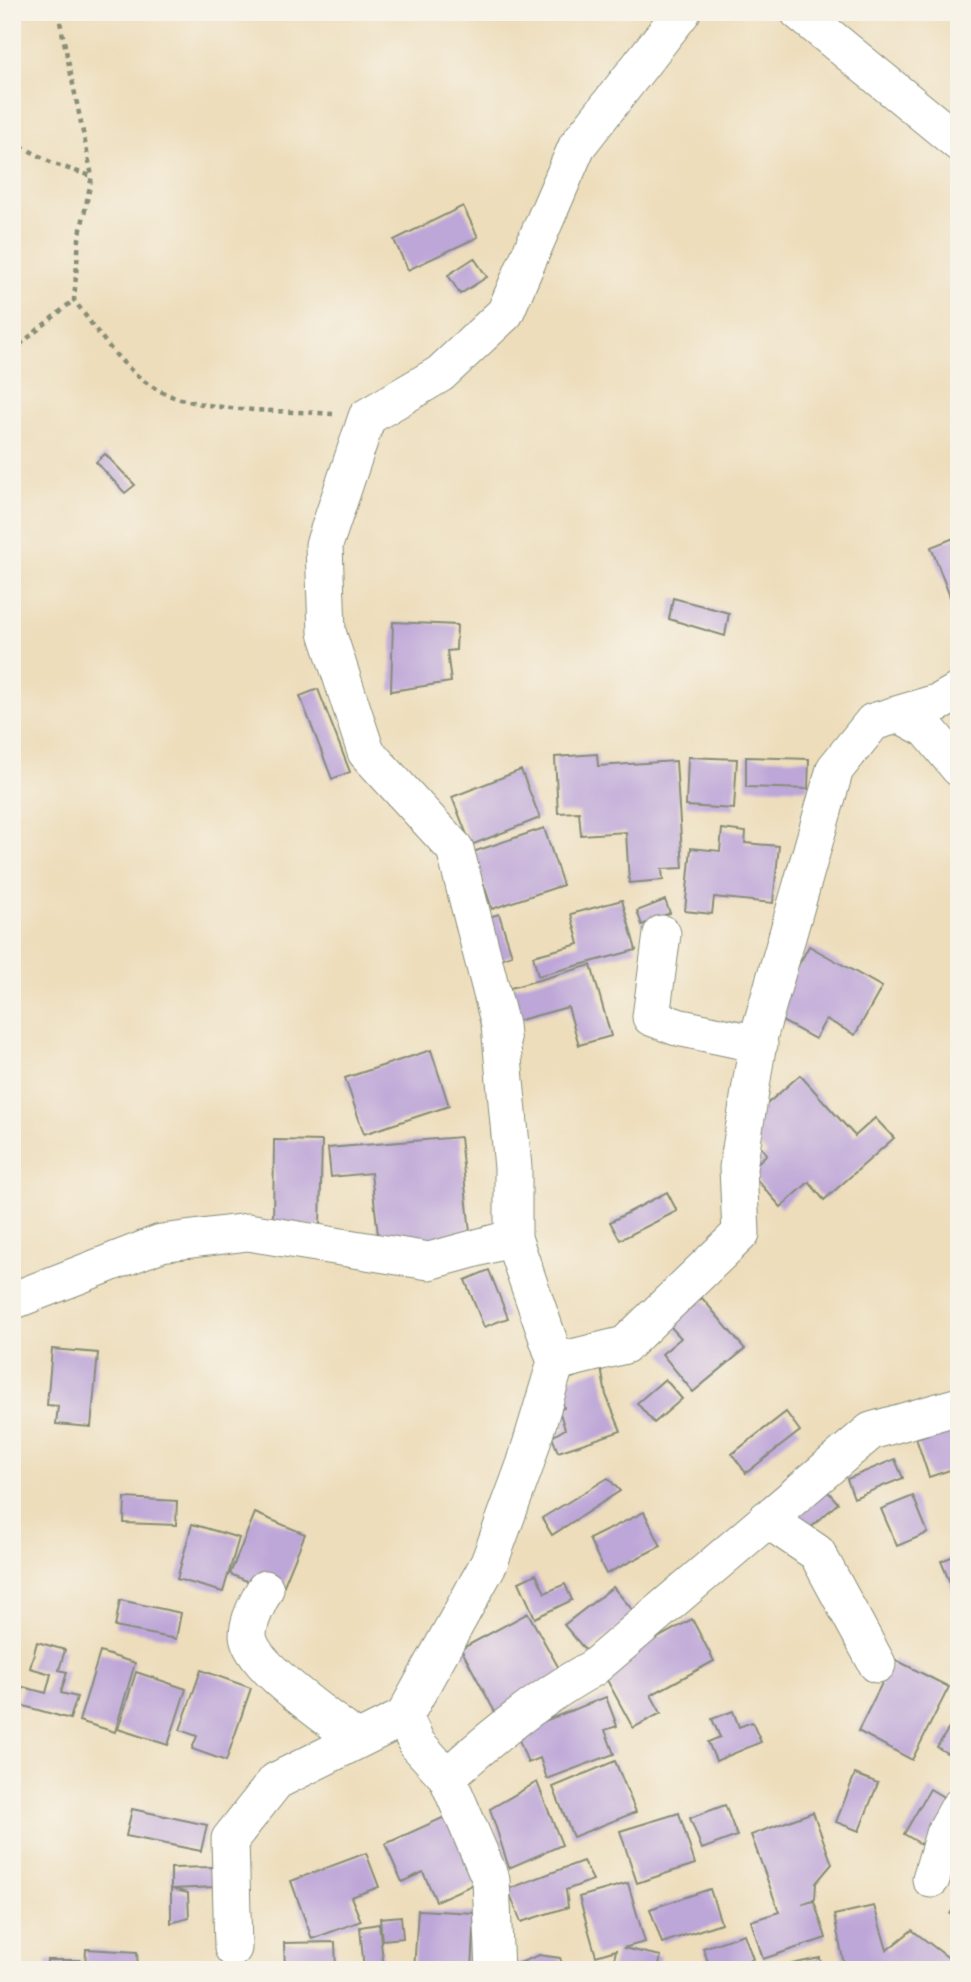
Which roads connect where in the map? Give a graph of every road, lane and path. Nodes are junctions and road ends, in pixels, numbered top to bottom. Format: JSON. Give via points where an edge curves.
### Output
{"nodes":[{"id":1,"x":58,"y":12,"type":"edge"},
{"id":2,"x":682,"y":12,"type":"edge"},
{"id":3,"x":799,"y":12,"type":"edge"},
{"id":4,"x":12,"y":141,"type":"edge"},
{"id":5,"x":959,"y":142,"type":"edge"},
{"id":6,"x":92,"y":176,"type":"junction"},
{"id":7,"x":74,"y":300,"type":"junction"},
{"id":8,"x":12,"y":351,"type":"edge"},
{"id":9,"x":367,"y":417,"type":"junction"},
{"id":10,"x":959,"y":691,"type":"edge"},
{"id":11,"x":901,"y":715,"type":"junction"},
{"id":12,"x":959,"y":768,"type":"edge"},
{"id":13,"x":662,"y":934,"type":"dead end"},
{"id":14,"x":759,"y":1044,"type":"junction"},
{"id":15,"x":513,"y":1238,"type":"junction"},
{"id":16,"x":12,"y":1301,"type":"edge"},
{"id":17,"x":556,"y":1362,"type":"junction"},
{"id":18,"x":959,"y":1406,"type":"edge"},
{"id":19,"x":767,"y":1519,"type":"junction"},
{"id":20,"x":265,"y":1589,"type":"dead end"},
{"id":21,"x":877,"y":1664,"type":"dead end"},
{"id":22,"x":404,"y":1717,"type":"junction"},
{"id":23,"x":356,"y":1740,"type":"junction"},
{"id":24,"x":447,"y":1777,"type":"junction"},
{"id":25,"x":959,"y":1807,"type":"edge"},
{"id":26,"x":930,"y":1879,"type":"dead end"},
{"id":27,"x":233,"y":1948,"type":"dead end"},
{"id":28,"x":495,"y":1970,"type":"edge"}],
"edges":[{"from":1,"to":6,"type":"path"},
{"from":2,"to":9,"type":"street","via":[[578,146],[505,313],[440,374]]},
{"from":3,"to":5,"type":"street"},
{"from":4,"to":6,"type":"path","via":[[54,164]]},
{"from":6,"to":7,"type":"path","via":[[79,239]]},
{"from":7,"to":8,"type":"path"},
{"from":7,"to":9,"type":"path","via":[[113,353],[158,390],[213,406]]},
{"from":9,"to":15,"type":"street","via":[[324,545],[327,632],[366,752],[455,849],[500,1025],[513,1168]]},
{"from":10,"to":11,"type":"street"},
{"from":11,"to":12,"type":"street","via":[[927,729]]},
{"from":11,"to":14,"type":"street","via":[[873,722],[835,769]]},
{"from":13,"to":14,"type":"street","via":[[651,1017]]},
{"from":14,"to":17,"type":"street","via":[[738,1168],[741,1233],[625,1345]]},
{"from":15,"to":16,"type":"street","via":[[429,1261],[248,1232],[161,1243]]},
{"from":15,"to":17,"type":"street"},
{"from":17,"to":22,"type":"street","via":[[489,1563]]},
{"from":18,"to":19,"type":"street","via":[[871,1431]]},
{"from":19,"to":21,"type":"street","via":[[817,1553]]},
{"from":19,"to":24,"type":"street","via":[[593,1668],[556,1688],[493,1734]]},
{"from":20,"to":23,"type":"street","via":[[248,1634],[253,1652],[272,1675]]},
{"from":22,"to":23,"type":"street"},
{"from":22,"to":24,"type":"street","via":[[417,1744]]},
{"from":23,"to":27,"type":"street","via":[[276,1781],[230,1839]]},
{"from":24,"to":28,"type":"street","via":[[491,1880]]},
{"from":25,"to":26,"type":"street","via":[[944,1834]]}]}
